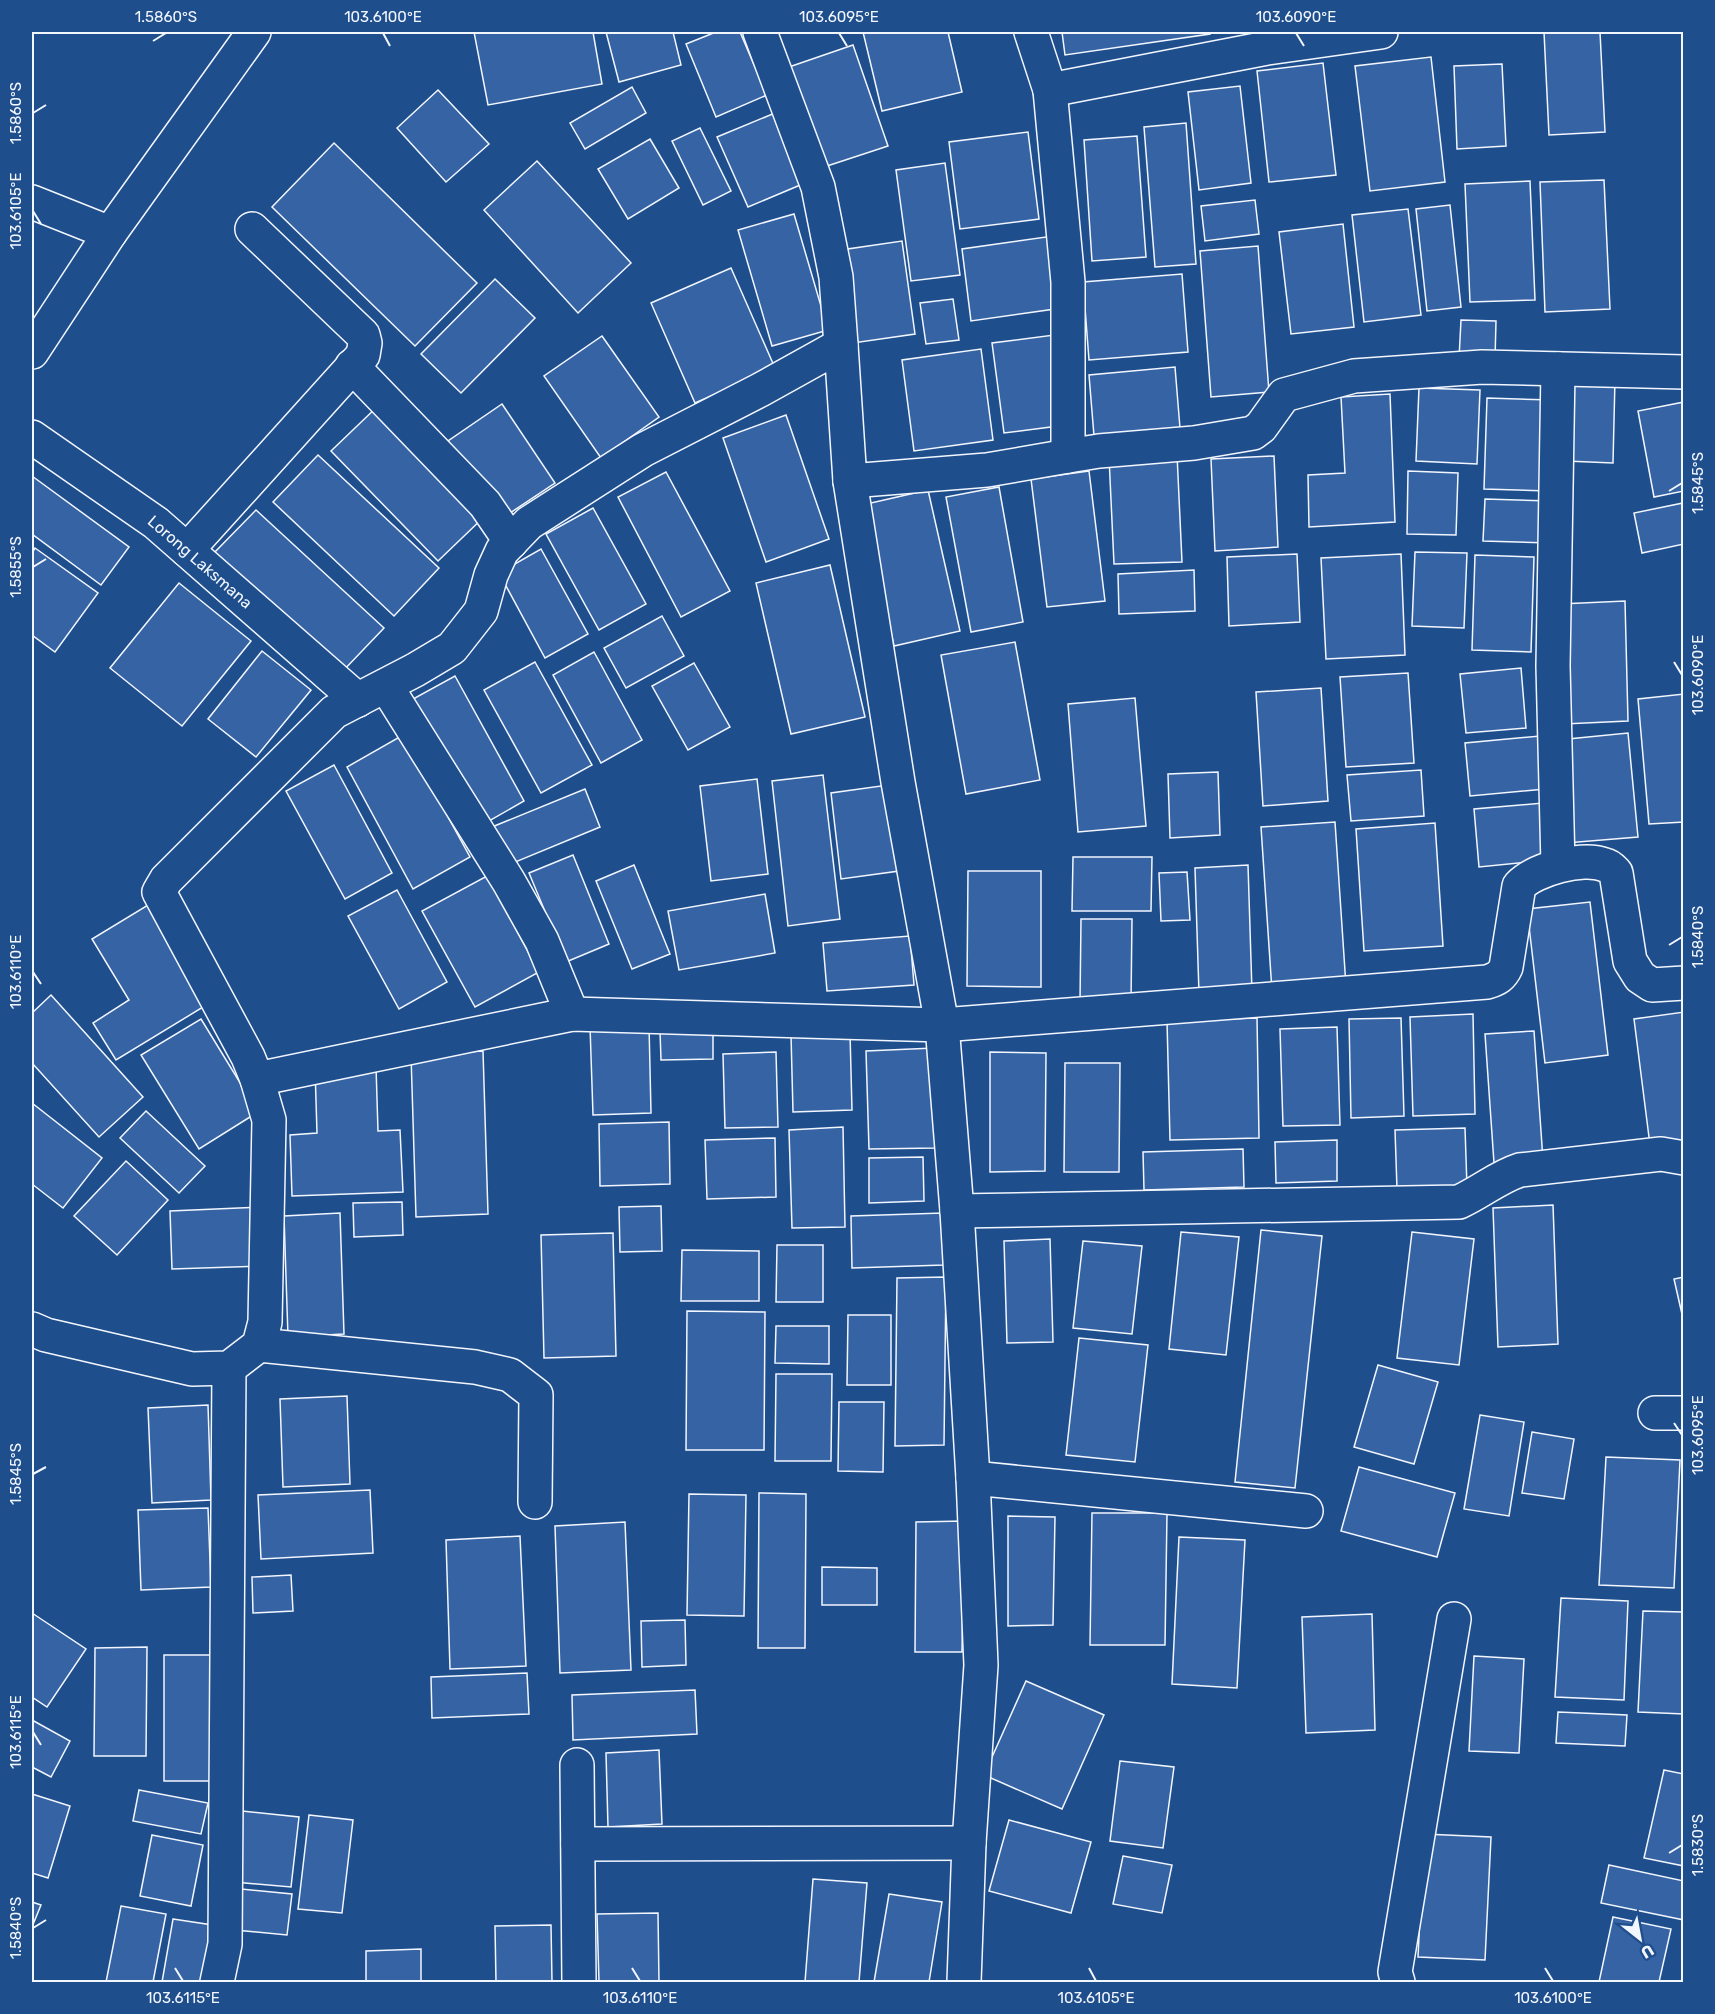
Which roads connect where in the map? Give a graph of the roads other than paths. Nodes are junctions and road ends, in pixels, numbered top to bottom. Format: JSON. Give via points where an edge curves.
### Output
{"nodes":[{"id":1,"x":254,"y":32,"type":"edge"},
{"id":2,"x":760,"y":32,"type":"edge"},
{"id":3,"x":1031,"y":32,"type":"edge"},
{"id":4,"x":1382,"y":32,"type":"edge"},
{"id":5,"x":1050,"y":90,"type":"junction"},
{"id":6,"x":32,"y":202,"type":"edge"},
{"id":7,"x":252,"y":229,"type":"dead end"},
{"id":8,"x":110,"y":233,"type":"junction"},
{"id":9,"x":841,"y":345,"type":"junction"},
{"id":10,"x":32,"y":352,"type":"edge"},
{"id":11,"x":352,"y":366,"type":"junction"},
{"id":12,"x":1558,"y":369,"type":"junction"},
{"id":13,"x":1683,"y":372,"type":"edge"},
{"id":14,"x":32,"y":437,"type":"edge"},
{"id":15,"x":1068,"y":456,"type":"junction"},
{"id":16,"x":850,"y":481,"type":"junction"},
{"id":17,"x":511,"y":542,"type":"junction"},
{"id":18,"x":187,"y":550,"type":"junction"},
{"id":19,"x":372,"y":693,"type":"junction"},
{"id":20,"x":1558,"y":865,"type":"junction"},
{"id":21,"x":1683,"y":983,"type":"edge"},
{"id":22,"x":572,"y":1014,"type":"junction"},
{"id":23,"x":942,"y":1025,"type":"junction"},
{"id":24,"x":257,"y":1079,"type":"junction"},
{"id":25,"x":1683,"y":1158,"type":"edge"},
{"id":26,"x":957,"y":1211,"type":"junction"},
{"id":27,"x":32,"y":1329,"type":"edge"},
{"id":28,"x":259,"y":1345,"type":"junction"},
{"id":29,"x":229,"y":1368,"type":"junction"},
{"id":30,"x":973,"y":1478,"type":"junction"},
{"id":31,"x":535,"y":1502,"type":"dead end"},
{"id":32,"x":1306,"y":1511,"type":"dead end"},
{"id":33,"x":1454,"y":1619,"type":"dead end"},
{"id":34,"x":578,"y":1765,"type":"dead end"},
{"id":35,"x":969,"y":1843,"type":"junction"},
{"id":36,"x":578,"y":1844,"type":"junction"},
{"id":37,"x":217,"y":1983,"type":"edge"},
{"id":38,"x":579,"y":1983,"type":"edge"},
{"id":39,"x":964,"y":1983,"type":"edge"},
{"id":40,"x":1398,"y":1983,"type":"edge"}],
"edges":[{"from":1,"to":8,"type":"street"},
{"from":2,"to":9,"type":"street","via":[[818,188],[836,277]]},
{"from":3,"to":5,"type":"street"},
{"from":4,"to":5,"type":"street","via":[[1267,48]]},
{"from":5,"to":15,"type":"street","via":[[1068,282]]},
{"from":6,"to":8,"type":"street"},
{"from":7,"to":11,"type":"street","via":[[363,335],[363,355]]},
{"from":8,"to":10,"type":"street"},
{"from":9,"to":16,"type":"street"},
{"from":9,"to":17,"type":"street","via":[[643,450],[529,523]]},
{"from":11,"to":17,"type":"street","via":[[485,504]]},
{"from":11,"to":18,"type":"street"},
{"from":12,"to":13,"type":"street"},
{"from":12,"to":15,"type":"street","via":[[1482,367],[1354,376],[1284,395],[1253,433]]},
{"from":12,"to":20,"type":"street","via":[[1553,666]]},
{"from":14,"to":18,"type":"street","name":"Lorong Laksmana","via":[[156,523]]},
{"from":15,"to":16,"type":"street","via":[[987,470]]},
{"from":16,"to":23,"type":"street"},
{"from":17,"to":19,"type":"street","via":[[502,551],[491,575],[482,611],[452,648]]},
{"from":18,"to":19,"type":"street","name":"Lorong Laksmana"},
{"from":19,"to":22,"type":"street","name":"Lorong Laksmana","via":[[509,882],[542,941]]},
{"from":19,"to":24,"type":"street","via":[[334,712],[166,880],[159,892]]},
{"from":20,"to":21,"type":"street","via":[[1599,863],[1616,873],[1630,961],[1640,977],[1652,985]]},
{"from":20,"to":23,"type":"street","via":[[1519,886],[1506,967],[1497,980]]},
{"from":22,"to":23,"type":"street"},
{"from":22,"to":24,"type":"street"},
{"from":23,"to":26,"type":"street"},
{"from":24,"to":28,"type":"street","via":[[269,1120],[265,1322]]},
{"from":25,"to":26,"type":"street","via":[[1660,1154],[1520,1170],[1459,1202]]},
{"from":26,"to":30,"type":"street"},
{"from":27,"to":29,"type":"street","via":[[192,1369]]},
{"from":28,"to":29,"type":"street"},
{"from":28,"to":31,"type":"street","via":[[475,1367],[510,1375],[536,1395]]},
{"from":29,"to":37,"type":"street","via":[[225,1944]]},
{"from":30,"to":32,"type":"street"},
{"from":30,"to":35,"type":"street","via":[[981,1665]]},
{"from":33,"to":40,"type":"street","via":[[1395,1972]]},
{"from":34,"to":36,"type":"street"},
{"from":35,"to":36,"type":"street"},
{"from":35,"to":39,"type":"street"},
{"from":36,"to":38,"type":"street"}]}
